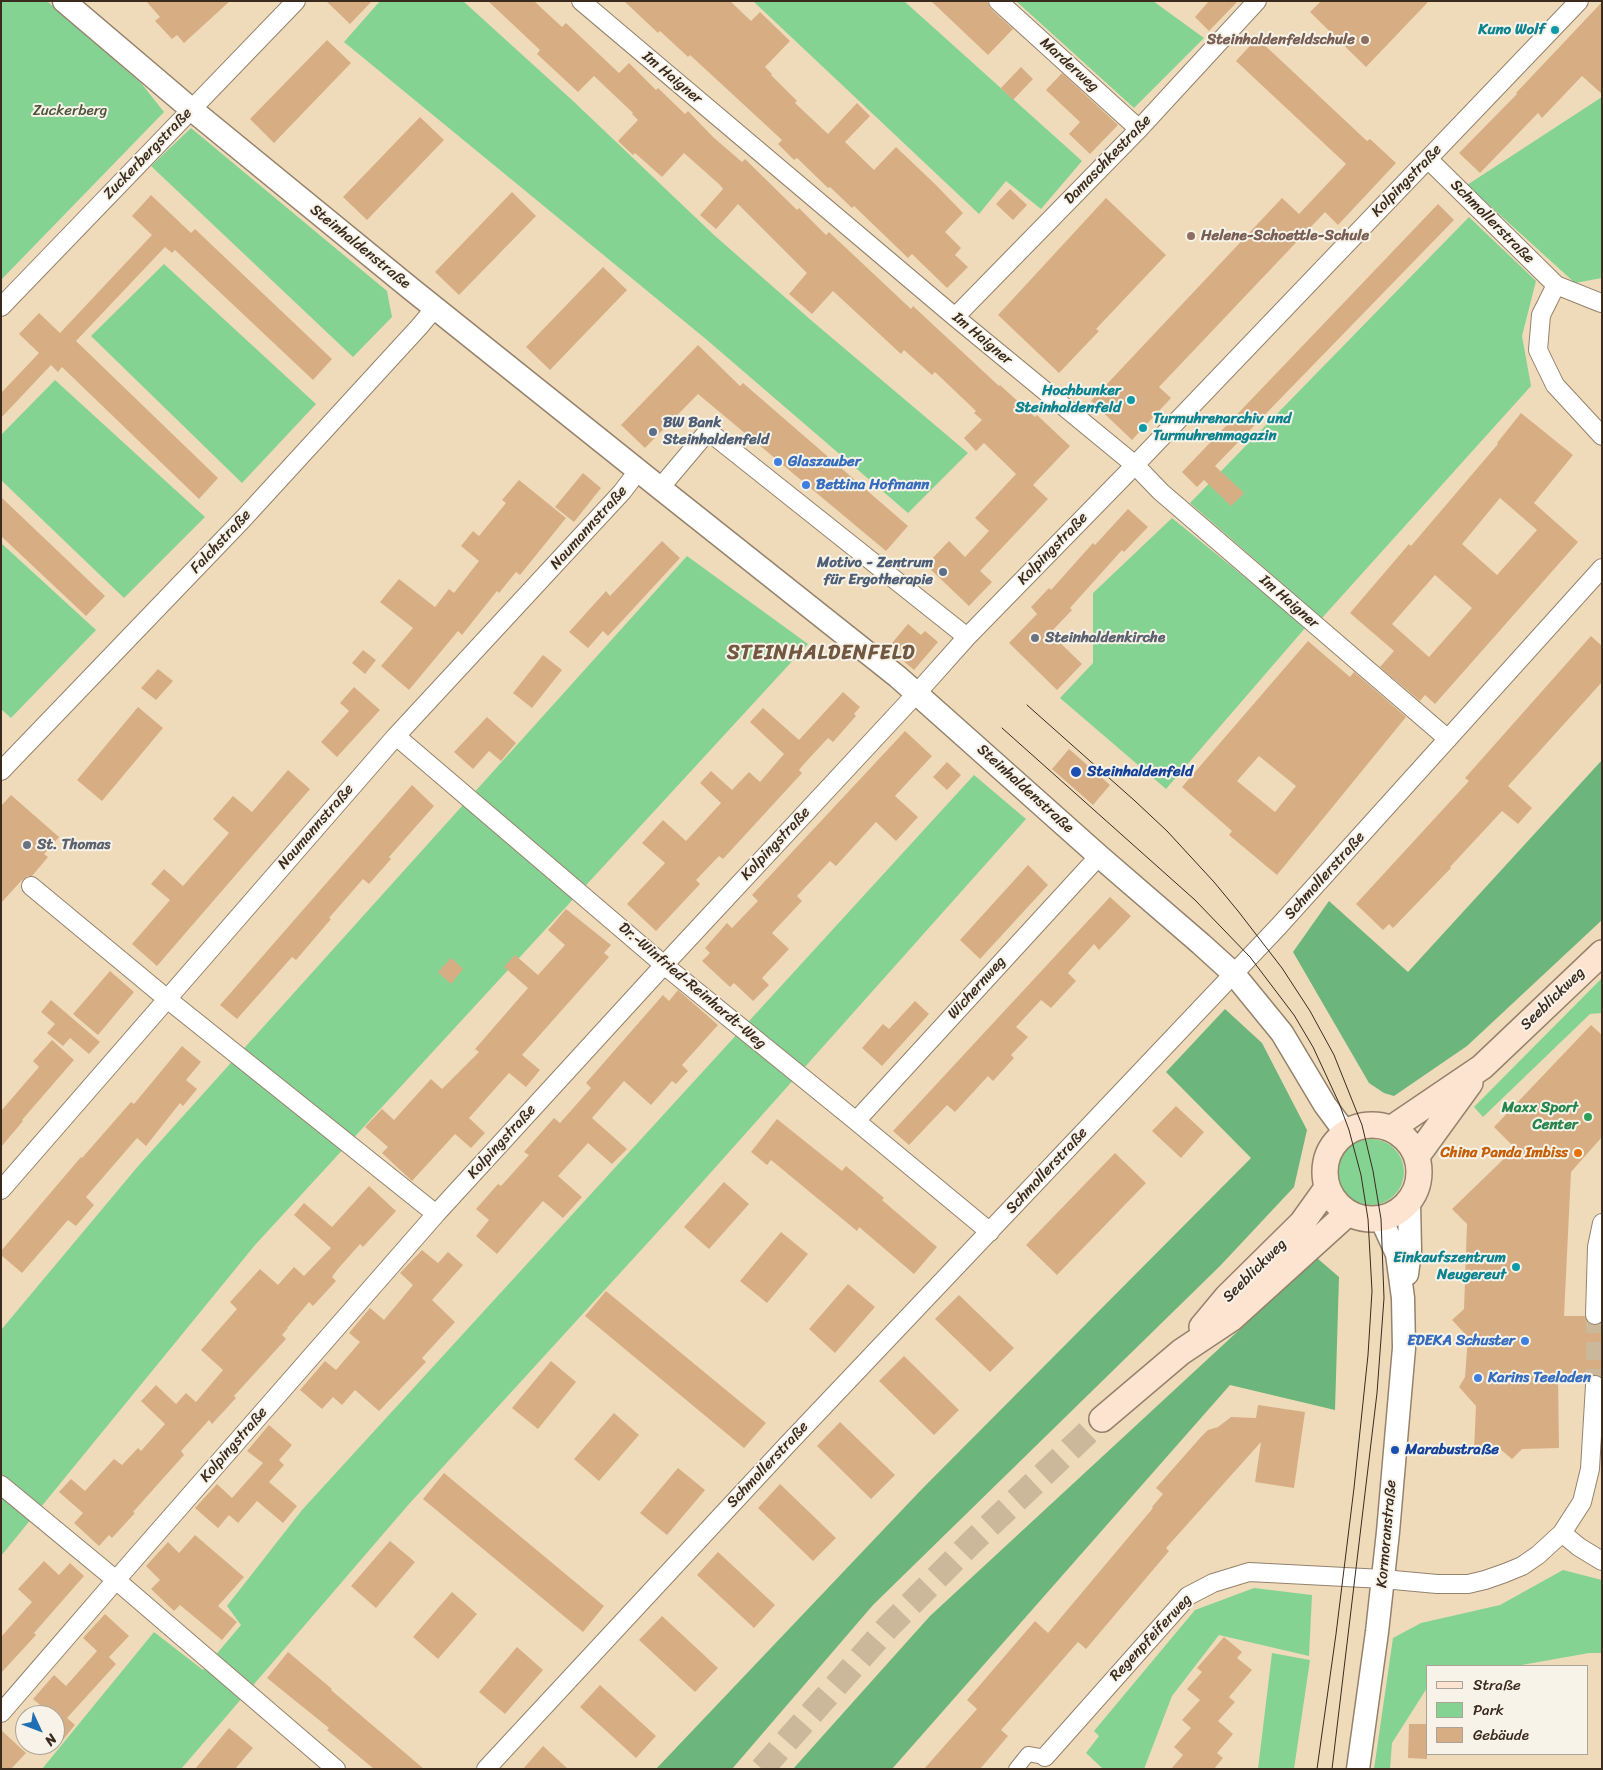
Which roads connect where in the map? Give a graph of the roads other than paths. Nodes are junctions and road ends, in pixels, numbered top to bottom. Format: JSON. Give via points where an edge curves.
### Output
{"nodes":[{"id":1,"x":64,"y":1,"type":"edge"},
{"id":2,"x":296,"y":1,"type":"edge"},
{"id":3,"x":581,"y":1,"type":"edge"},
{"id":4,"x":998,"y":1,"type":"edge"},
{"id":5,"x":1257,"y":1,"type":"edge"},
{"id":6,"x":1579,"y":1,"type":"edge"},
{"id":7,"x":191,"y":109,"type":"junction"},
{"id":8,"x":1139,"y":129,"type":"junction"},
{"id":9,"x":1428,"y":159,"type":"junction"},
{"id":10,"x":1556,"y":285,"type":"junction"},
{"id":11,"x":1601,"y":303,"type":"edge"},
{"id":12,"x":1,"y":307,"type":"edge"},
{"id":13,"x":435,"y":308,"type":"junction"},
{"id":14,"x":955,"y":316,"type":"junction"},
{"id":15,"x":1602,"y":436,"type":"edge"},
{"id":16,"x":1135,"y":465,"type":"junction"},
{"id":17,"x":638,"y":471,"type":"junction"},
{"id":18,"x":660,"y":488,"type":"junction"},
{"id":19,"x":1602,"y":568,"type":"edge"},
{"id":20,"x":967,"y":637,"type":"junction"},
{"id":21,"x":917,"y":693,"type":"junction"},
{"id":22,"x":396,"y":736,"type":"junction"},
{"id":23,"x":1448,"y":739,"type":"junction"},
{"id":24,"x":1,"y":771,"type":"edge"},
{"id":25,"x":1098,"y":856,"type":"junction"},
{"id":26,"x":32,"y":886,"type":"dead end"},
{"id":27,"x":1602,"y":952,"type":"edge"},
{"id":28,"x":664,"y":964,"type":"junction"},
{"id":29,"x":1233,"y":973,"type":"junction"},
{"id":30,"x":166,"y":998,"type":"junction"},
{"id":31,"x":1482,"y":1067,"type":"junction"},
{"id":32,"x":856,"y":1121,"type":"junction"},
{"id":33,"x":1392,"y":1128,"type":"junction"},
{"id":34,"x":1345,"y":1132,"type":"junction"},
{"id":35,"x":1417,"y":1156,"type":"junction"},
{"id":36,"x":1327,"y":1188,"type":"junction"},
{"id":37,"x":1,"y":1190,"type":"edge"},
{"id":38,"x":1409,"y":1202,"type":"junction"},
{"id":39,"x":1348,"y":1213,"type":"junction"},
{"id":40,"x":436,"y":1214,"type":"junction"},
{"id":41,"x":1381,"y":1219,"type":"junction"},
{"id":42,"x":1602,"y":1223,"type":"edge"},
{"id":43,"x":990,"y":1232,"type":"junction"},
{"id":44,"x":1403,"y":1298,"type":"junction"},
{"id":45,"x":1595,"y":1315,"type":"tunnel mouth"},
{"id":46,"x":1181,"y":1352,"type":"junction"},
{"id":47,"x":1595,"y":1384,"type":"tunnel mouth"},
{"id":48,"x":1102,"y":1419,"type":"tunnel mouth"},
{"id":49,"x":1,"y":1485,"type":"edge"},
{"id":50,"x":1562,"y":1533,"type":"junction"},
{"id":51,"x":1602,"y":1561,"type":"edge"},
{"id":52,"x":1383,"y":1579,"type":"junction"},
{"id":53,"x":116,"y":1580,"type":"junction"},
{"id":54,"x":1,"y":1713,"type":"edge"},
{"id":55,"x":1045,"y":1757,"type":"joint"},
{"id":56,"x":336,"y":1769,"type":"edge"},
{"id":57,"x":486,"y":1769,"type":"edge"},
{"id":58,"x":1016,"y":1769,"type":"edge"},
{"id":59,"x":1358,"y":1769,"type":"edge"}],
"edges":[{"from":1,"to":7,"type":"street","name":"Steinhaldenstraße"},
{"from":2,"to":7,"type":"street","name":"Zuckerbergstraße"},
{"from":3,"to":14,"type":"street","name":"Im Haigner"},
{"from":4,"to":8,"type":"street","name":"Marderweg"},
{"from":5,"to":8,"type":"street","name":"Damaschkestraße"},
{"from":6,"to":9,"type":"street","name":"Kolpingstraße"},
{"from":7,"to":12,"type":"street","name":"Zuckerbergstraße"},
{"from":7,"to":13,"type":"street","name":"Steinhaldenstraße"},
{"from":8,"to":14,"type":"street","name":"Damaschkestraße"},
{"from":9,"to":10,"type":"street","name":"Schmollerstraße"},
{"from":9,"to":16,"type":"street","name":"Kolpingstraße"},
{"from":10,"to":11,"type":"street","name":"Schmollerstraße"},
{"from":10,"to":15,"type":"street","via":[[1541,315],[1538,350],[1554,385]]},
{"from":13,"to":17,"type":"street","name":"Steinhaldenstraße"},
{"from":13,"to":24,"type":"street","name":"Falchstraße","via":[[243,519]]},
{"from":14,"to":16,"type":"street","name":"Im Haigner"},
{"from":16,"to":20,"type":"street","name":"Kolpingstraße"},
{"from":16,"to":23,"type":"street","name":"Im Haigner","via":[[1161,492]]},
{"from":17,"to":18,"type":"street","name":"Steinhaldenstraße"},
{"from":17,"to":22,"type":"street","name":"Naumannstraße"},
{"from":18,"to":20,"type":"street","via":[[708,431]]},
{"from":18,"to":21,"type":"street","name":"Steinhaldenstraße"},
{"from":19,"to":23,"type":"street","name":"Schmollerstraße"},
{"from":20,"to":21,"type":"street","name":"Kolpingstraße"},
{"from":21,"to":25,"type":"street","name":"Steinhaldenstraße"},
{"from":21,"to":28,"type":"street","name":"Kolpingstraße"},
{"from":22,"to":28,"type":"street","name":"Dr.-Winfried-Reinhardt-Weg"},
{"from":22,"to":30,"type":"street","name":"Naumannstraße"},
{"from":23,"to":29,"type":"street","name":"Schmollerstraße"},
{"from":25,"to":29,"type":"street","name":"Steinhaldenstraße"},
{"from":25,"to":32,"type":"street","name":"Wichernweg"},
{"from":26,"to":30,"type":"street"},
{"from":27,"to":31,"type":"main road","name":"Seeblickweg"},
{"from":28,"to":32,"type":"street","name":"Dr.-Winfried-Reinhardt-Weg"},
{"from":28,"to":40,"type":"street","name":"Kolpingstraße"},
{"from":29,"to":34,"type":"street","name":"Steinhaldenstraße","via":[[1282,1033]]},
{"from":29,"to":43,"type":"street","name":"Schmollerstraße"},
{"from":30,"to":37,"type":"street","name":"Naumannstraße"},
{"from":30,"to":40,"type":"street"},
{"from":31,"to":33,"type":"main road","name":"Seeblickweg"},
{"from":31,"to":35,"type":"main road","name":"Seeblickweg"},
{"from":32,"to":43,"type":"street","name":"Dr.-Winfried-Reinhardt-Weg"},
{"from":33,"to":34,"type":"main road","via":[[1362,1125]]},
{"from":33,"to":35,"type":"main road","via":[[1407,1140]]},
{"from":34,"to":36,"type":"main road","via":[[1331,1148],[1324,1167]]},
{"from":35,"to":38,"type":"main road","via":[[1420,1172],[1417,1188]]},
{"from":36,"to":39,"type":"main road","via":[[1335,1202]]},
{"from":36,"to":46,"type":"main road","name":"Seeblickweg","via":[[1302,1223],[1227,1297]]},
{"from":38,"to":41,"type":"main road","via":[[1396,1213]]},
{"from":38,"to":44,"type":"street","name":"Kormoranstraße","via":[[1410,1251]]},
{"from":39,"to":41,"type":"main road"},
{"from":39,"to":46,"type":"main road","name":"Seeblickweg","via":[[1232,1318]]},
{"from":40,"to":53,"type":"street","name":"Kolpingstraße"},
{"from":41,"to":44,"type":"street","name":"Kormoranstraße","via":[[1397,1254]]},
{"from":42,"to":45,"type":"street","via":[[1597,1247]]},
{"from":43,"to":57,"type":"street","name":"Schmollerstraße","via":[[779,1453]]},
{"from":44,"to":52,"type":"street","name":"Kormoranstraße","via":[[1404,1348]]},
{"from":46,"to":48,"type":"main road","name":"Seeblickweg"},
{"from":47,"to":50,"type":"street","name":"Regenpfeiferweg","via":[[1586,1490]]},
{"from":49,"to":53,"type":"street"},
{"from":50,"to":51,"type":"street"},
{"from":50,"to":52,"type":"street","name":"Regenpfeiferweg","via":[[1522,1566],[1485,1580],[1468,1584],[1437,1584]]},
{"from":52,"to":55,"type":"street","name":"Regenpfeiferweg","via":[[1249,1572],[1213,1583],[1188,1596]]},
{"from":52,"to":59,"type":"street","name":"Kormoranstraße"},
{"from":53,"to":54,"type":"street","name":"Kolpingstraße"},
{"from":53,"to":56,"type":"street"},
{"from":55,"to":58,"type":"street","name":"Regenpfeiferweg","via":[[1028,1754]]}]}
